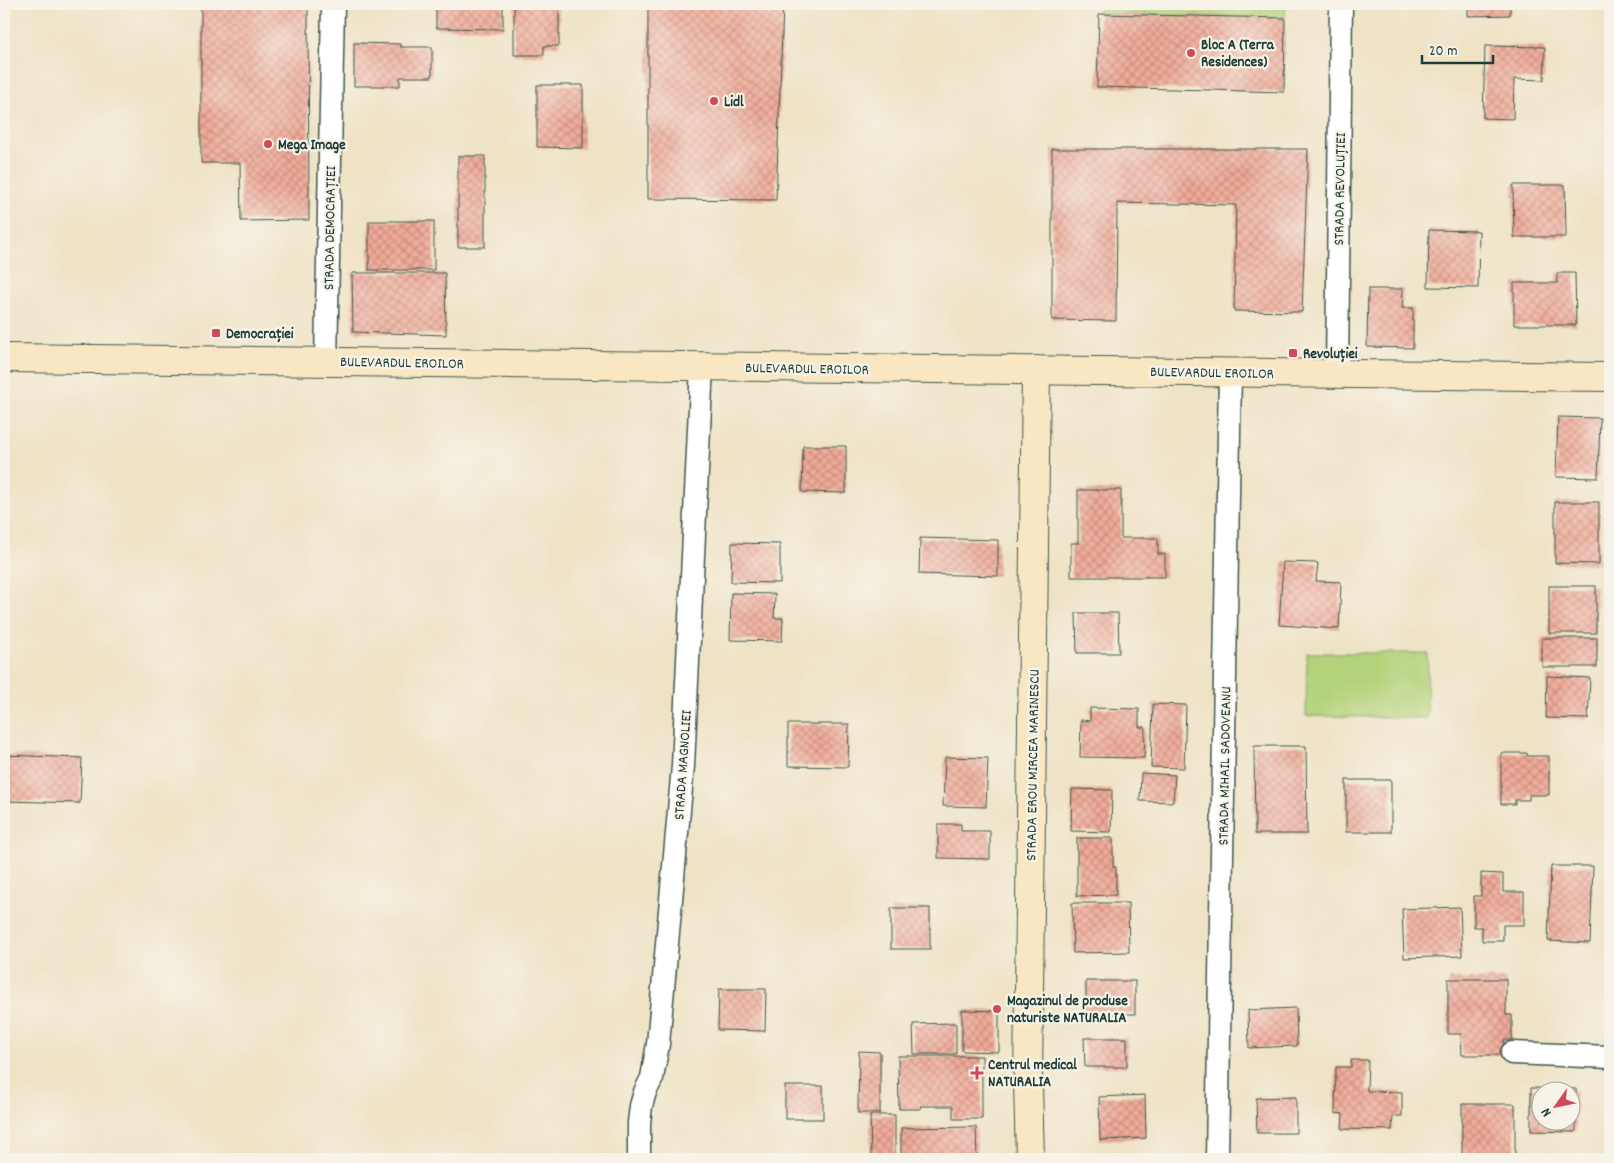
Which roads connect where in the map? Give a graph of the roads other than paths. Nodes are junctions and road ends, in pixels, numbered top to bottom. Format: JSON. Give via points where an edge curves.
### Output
{"nodes":[{"id":1,"x":334,"y":4,"type":"edge"},
{"id":2,"x":1341,"y":4,"type":"edge"},
{"id":3,"x":4,"y":358,"type":"edge"},
{"id":4,"x":326,"y":362,"type":"junction"},
{"id":5,"x":702,"y":366,"type":"junction"},
{"id":6,"x":1036,"y":370,"type":"junction"},
{"id":7,"x":1230,"y":372,"type":"junction"},
{"id":8,"x":1337,"y":374,"type":"junction"},
{"id":9,"x":1610,"y":377,"type":"edge"},
{"id":10,"x":1512,"y":1054,"type":"dead end"},
{"id":11,"x":1610,"y":1057,"type":"edge"},
{"id":12,"x":639,"y":1159,"type":"edge"},
{"id":13,"x":1030,"y":1159,"type":"edge"},
{"id":14,"x":1217,"y":1159,"type":"edge"}],
"edges":[{"from":1,"to":4,"type":"street","name":"STRADA DEMOCRAȚIEI"},
{"from":2,"to":8,"type":"street","name":"STRADA REVOLUȚIEI"},
{"from":3,"to":4,"type":"main road","name":"BULEVARDUL EROILOR"},
{"from":4,"to":5,"type":"main road","name":"BULEVARDUL EROILOR"},
{"from":5,"to":6,"type":"main road","name":"BULEVARDUL EROILOR"},
{"from":5,"to":12,"type":"street","name":"STRADA MAGNOLIEI","via":[[683,766],[658,1044],[652,1078],[641,1106]]},
{"from":6,"to":7,"type":"main road","name":"BULEVARDUL EROILOR"},
{"from":6,"to":13,"type":"main road","name":"STRADA EROU MIRCEA MARINESCU","via":[[1028,1084]]},
{"from":7,"to":8,"type":"main road","name":"BULEVARDUL EROILOR"},
{"from":7,"to":14,"type":"street","name":"STRADA MIHAIL SADOVEANU"},
{"from":8,"to":9,"type":"main road","name":"BULEVARDUL EROILOR"},
{"from":10,"to":11,"type":"street"}]}
